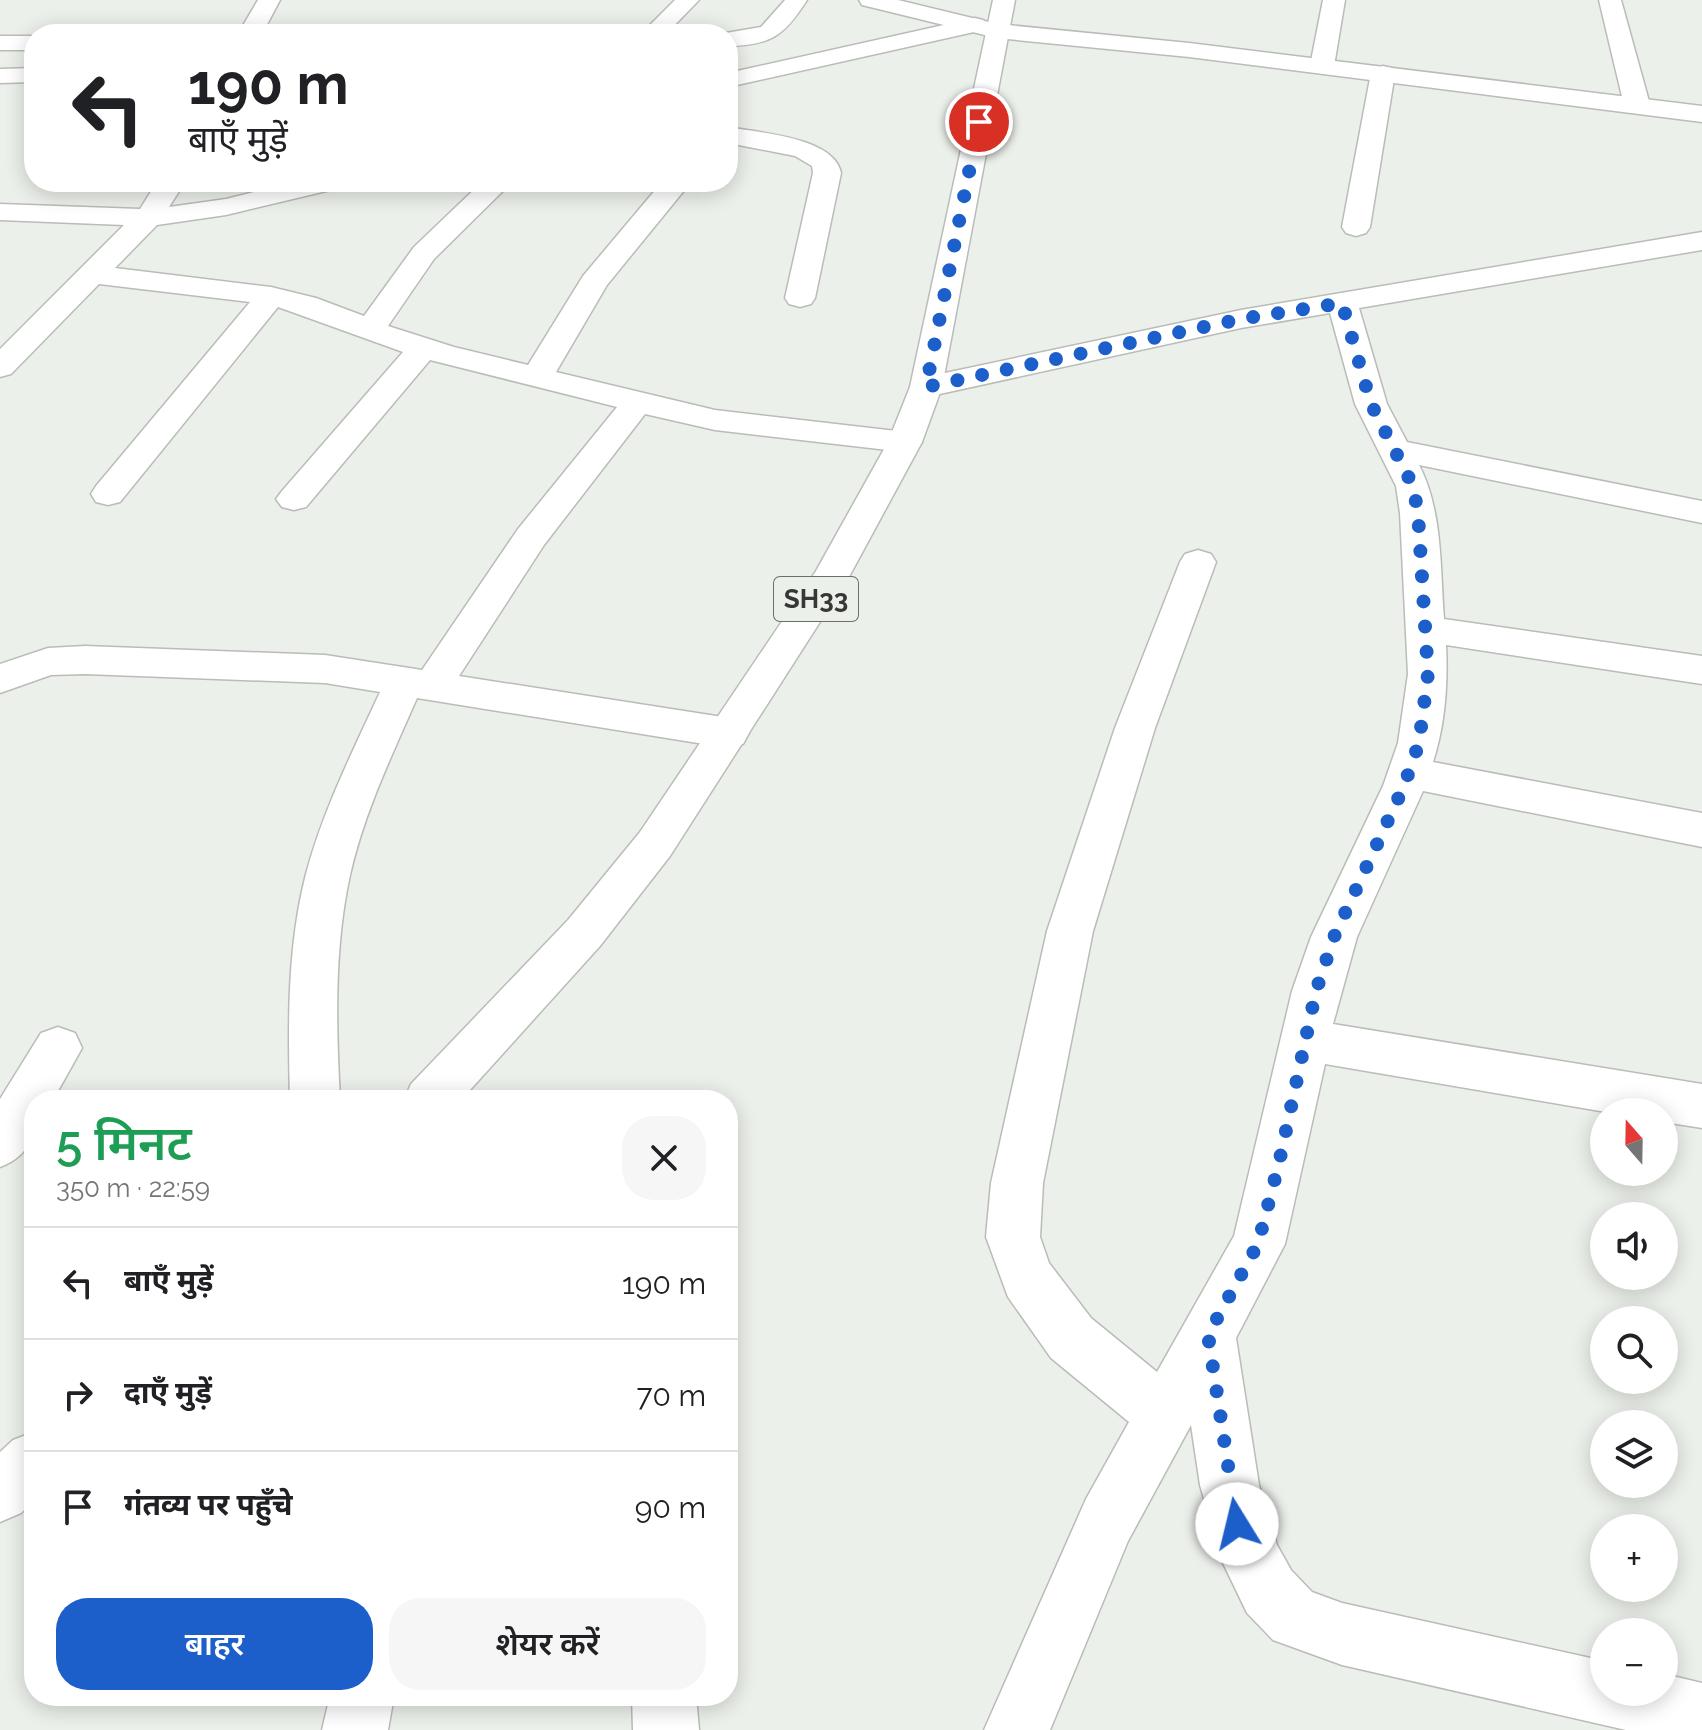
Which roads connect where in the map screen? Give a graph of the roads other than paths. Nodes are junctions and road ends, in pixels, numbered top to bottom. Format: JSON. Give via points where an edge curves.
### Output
{"nodes":[{"id":1,"x":269,"y":0,"type":"edge"},
{"id":2,"x":688,"y":0,"type":"edge"},
{"id":3,"x":796,"y":0,"type":"edge"},
{"id":4,"x":870,"y":0,"type":"edge"},
{"id":5,"x":1334,"y":0,"type":"edge"},
{"id":6,"x":1610,"y":0,"type":"edge"},
{"id":7,"x":992,"y":19,"type":"edge"},
{"id":8,"x":256,"y":24,"type":"edge"},
{"id":9,"x":663,"y":24,"type":"edge"},
{"id":10,"x":738,"y":39,"type":"edge"},
{"id":11,"x":0,"y":43,"type":"edge"},
{"id":12,"x":24,"y":43,"type":"edge"},
{"id":13,"x":1322,"y":66,"type":"junction"},
{"id":14,"x":1383,"y":73,"type":"junction"},
{"id":15,"x":24,"y":75,"type":"edge"},
{"id":16,"x":0,"y":76,"type":"edge"},
{"id":17,"x":738,"y":78,"type":"edge"},
{"id":18,"x":1637,"y":105,"type":"junction"},
{"id":19,"x":1702,"y":114,"type":"edge"},
{"id":20,"x":738,"y":137,"type":"edge"},
{"id":21,"x":165,"y":192,"type":"edge"},
{"id":22,"x":288,"y":192,"type":"edge"},
{"id":23,"x":488,"y":192,"type":"edge"},
{"id":24,"x":669,"y":192,"type":"edge"},
{"id":25,"x":0,"y":212,"type":"edge"},
{"id":26,"x":148,"y":218,"type":"junction"},
{"id":27,"x":1356,"y":227,"type":"dead end"},
{"id":28,"x":1702,"y":241,"type":"edge"},
{"id":29,"x":93,"y":274,"type":"junction"},
{"id":30,"x":271,"y":296,"type":"junction"},
{"id":31,"x":800,"y":298,"type":"dead end"},
{"id":32,"x":1342,"y":303,"type":"junction"},
{"id":33,"x":370,"y":330,"type":"junction"},
{"id":34,"x":423,"y":348,"type":"junction"},
{"id":35,"x":0,"y":367,"type":"edge"},
{"id":36,"x":538,"y":376,"type":"junction"},
{"id":37,"x":926,"y":387,"type":"junction"},
{"id":38,"x":639,"y":400,"type":"junction"},
{"id":39,"x":905,"y":442,"type":"junction"},
{"id":40,"x":1393,"y":449,"type":"junction"},
{"id":41,"x":108,"y":494,"type":"dead end"},
{"id":42,"x":294,"y":499,"type":"dead end"},
{"id":43,"x":1702,"y":512,"type":"edge"},
{"id":44,"x":1198,"y":562,"type":"dead end"},
{"id":45,"x":1425,"y":629,"type":"junction"},
{"id":46,"x":1702,"y":670,"type":"edge"},
{"id":47,"x":0,"y":679,"type":"edge"},
{"id":48,"x":418,"y":684,"type":"junction"},
{"id":49,"x":729,"y":733,"type":"junction"},
{"id":50,"x":1408,"y":773,"type":"junction"},
{"id":51,"x":1702,"y":830,"type":"edge"},
{"id":52,"x":1306,"y":1040,"type":"junction"},
{"id":53,"x":58,"y":1048,"type":"dead end"},
{"id":54,"x":33,"y":1090,"type":"edge"},
{"id":55,"x":315,"y":1090,"type":"edge"},
{"id":56,"x":438,"y":1090,"type":"edge"},
{"id":57,"x":24,"y":1104,"type":"edge"},
{"id":58,"x":1702,"y":1106,"type":"edge"},
{"id":59,"x":0,"y":1144,"type":"edge"},
{"id":60,"x":1208,"y":1335,"type":"junction"},
{"id":61,"x":1166,"y":1415,"type":"junction"},
{"id":62,"x":24,"y":1470,"type":"edge"},
{"id":63,"x":0,"y":1492,"type":"edge"},
{"id":64,"x":360,"y":1706,"type":"edge"},
{"id":65,"x":665,"y":1706,"type":"edge"},
{"id":66,"x":1702,"y":1715,"type":"edge"},
{"id":67,"x":355,"y":1730,"type":"edge"},
{"id":68,"x":666,"y":1730,"type":"edge"},
{"id":69,"x":1017,"y":1730,"type":"edge"}],
"edges":[{"from":1,"to":8,"type":"street"},
{"from":2,"to":9,"type":"street"},
{"from":3,"to":10,"type":"street","via":[[771,33]]},
{"from":4,"to":7,"type":"street"},
{"from":5,"to":13,"type":"street"},
{"from":6,"to":18,"type":"street"},
{"from":7,"to":13,"type":"street"},
{"from":7,"to":17,"type":"street"},
{"from":7,"to":37,"type":"street","number":"SH33"},
{"from":11,"to":12,"type":"street"},
{"from":13,"to":14,"type":"street"},
{"from":14,"to":18,"type":"street"},
{"from":14,"to":27,"type":"street"},
{"from":15,"to":16,"type":"street"},
{"from":18,"to":19,"type":"street"},
{"from":20,"to":31,"type":"street","via":[[803,150],[825,162]]},
{"from":21,"to":26,"type":"street"},
{"from":22,"to":26,"type":"street"},
{"from":23,"to":33,"type":"street","via":[[424,253]]},
{"from":24,"to":36,"type":"street","via":[[594,282]]},
{"from":25,"to":26,"type":"street"},
{"from":26,"to":29,"type":"street"},
{"from":28,"to":32,"type":"street"},
{"from":29,"to":30,"type":"street"},
{"from":29,"to":35,"type":"street"},
{"from":30,"to":33,"type":"street"},
{"from":30,"to":41,"type":"street"},
{"from":32,"to":37,"type":"street","via":[[1241,319]]},
{"from":32,"to":40,"type":"street","via":[[1371,404]]},
{"from":33,"to":34,"type":"street"},
{"from":34,"to":36,"type":"street"},
{"from":34,"to":42,"type":"street"},
{"from":36,"to":38,"type":"street"},
{"from":37,"to":39,"type":"street","number":"SH33"},
{"from":38,"to":39,"type":"street","via":[[715,420]]},
{"from":38,"to":48,"type":"street"},
{"from":39,"to":49,"type":"street","number":"SH33","via":[[832,575]]},
{"from":40,"to":43,"type":"street"},
{"from":40,"to":45,"type":"street","via":[[1416,499]]},
{"from":44,"to":61,"type":"street","via":[[1135,728],[1070,931],[1017,1183],[1013,1237],[1027,1278],[1071,1338]]},
{"from":45,"to":46,"type":"street"},
{"from":45,"to":50,"type":"street","via":[[1428,674],[1419,743]]},
{"from":47,"to":48,"type":"street","via":[[48,662],[85,660],[325,669]]},
{"from":48,"to":49,"type":"street"},
{"from":48,"to":55,"type":"street","via":[[354,798],[329,873],[319,924]]},
{"from":49,"to":56,"type":"street","number":"SH33","via":[[655,844],[584,933]]},
{"from":50,"to":51,"type":"street"},
{"from":50,"to":52,"type":"street","via":[[1334,937]]},
{"from":52,"to":58,"type":"street"},
{"from":52,"to":60,"type":"street","via":[[1258,1244]]},
{"from":53,"to":54,"type":"street"},
{"from":57,"to":59,"type":"street"},
{"from":60,"to":61,"type":"street"},
{"from":60,"to":66,"type":"street","via":[[1237,1524],[1263,1584],[1291,1615],[1342,1634]]},
{"from":61,"to":69,"type":"street","via":[[1107,1520]]},
{"from":62,"to":63,"type":"street"},
{"from":64,"to":67,"type":"street"},
{"from":65,"to":68,"type":"street"}]}
